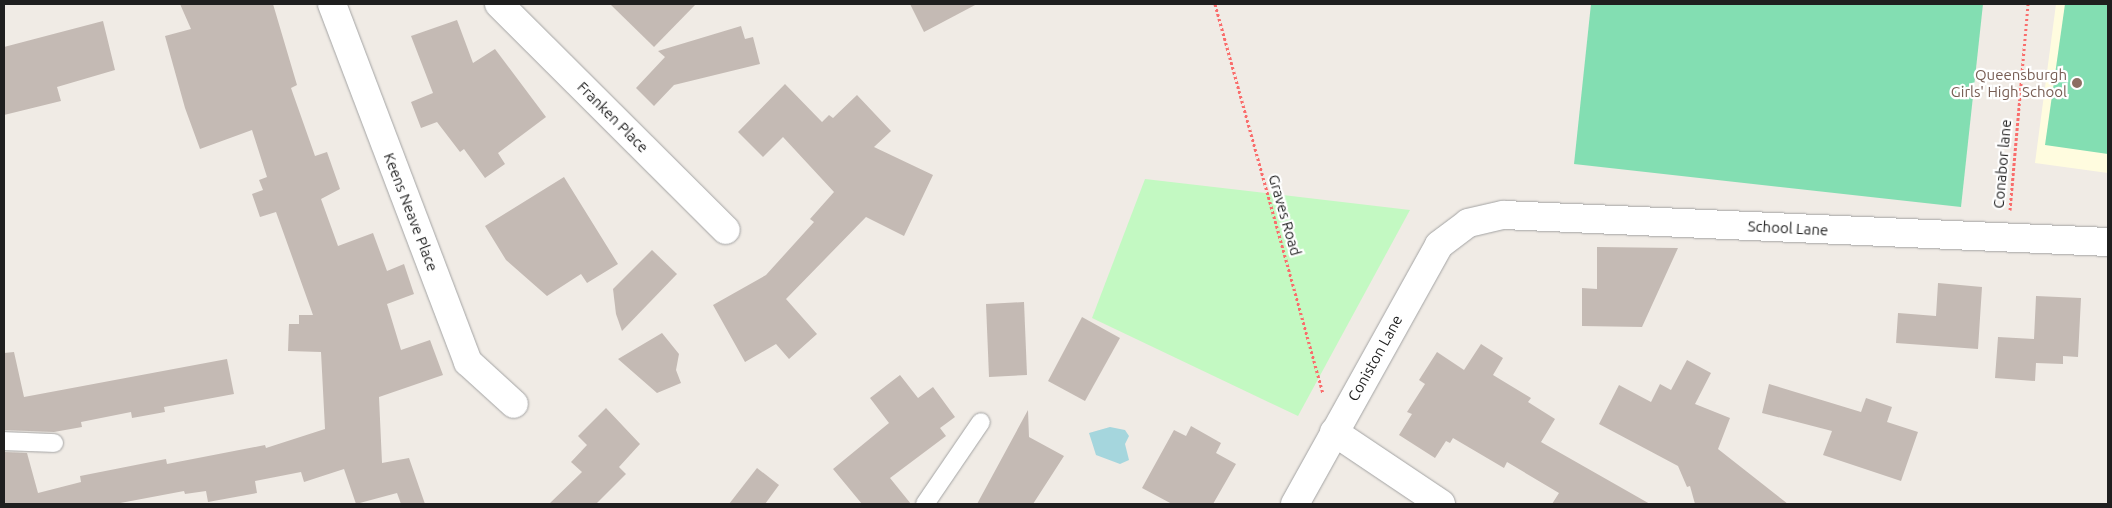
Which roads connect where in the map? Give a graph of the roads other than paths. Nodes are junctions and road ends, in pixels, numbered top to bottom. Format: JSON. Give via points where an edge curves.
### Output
{"nodes":[{"id":1,"x":332,"y":4,"type":"edge"},
{"id":2,"x":499,"y":4,"type":"edge"},
{"id":3,"x":1468,"y":222,"type":"joint"},
{"id":4,"x":726,"y":230,"type":"dead end"},
{"id":5,"x":2108,"y":242,"type":"edge"},
{"id":6,"x":514,"y":404,"type":"dead end"},
{"id":7,"x":982,"y":422,"type":"dead end"},
{"id":8,"x":1334,"y":432,"type":"junction"},
{"id":9,"x":4,"y":441,"type":"edge"},
{"id":10,"x":54,"y":443,"type":"dead end"},
{"id":11,"x":926,"y":504,"type":"edge"},
{"id":12,"x":1295,"y":504,"type":"edge"},
{"id":13,"x":1441,"y":504,"type":"edge"}],
"edges":[{"from":1,"to":6,"type":"street","name":"Keens Neave Place","via":[[468,362]]},
{"from":2,"to":4,"type":"street","name":"Franken Place"},
{"from":3,"to":5,"type":"street","name":"School Lane","via":[[1504,215]]},
{"from":3,"to":8,"type":"street","name":"Coniston Lane","via":[[1440,245]]},
{"from":7,"to":11,"type":"lane"},
{"from":8,"to":12,"type":"street","name":"Coniston Lane"},
{"from":8,"to":13,"type":"street"},
{"from":9,"to":10,"type":"lane"}]}
